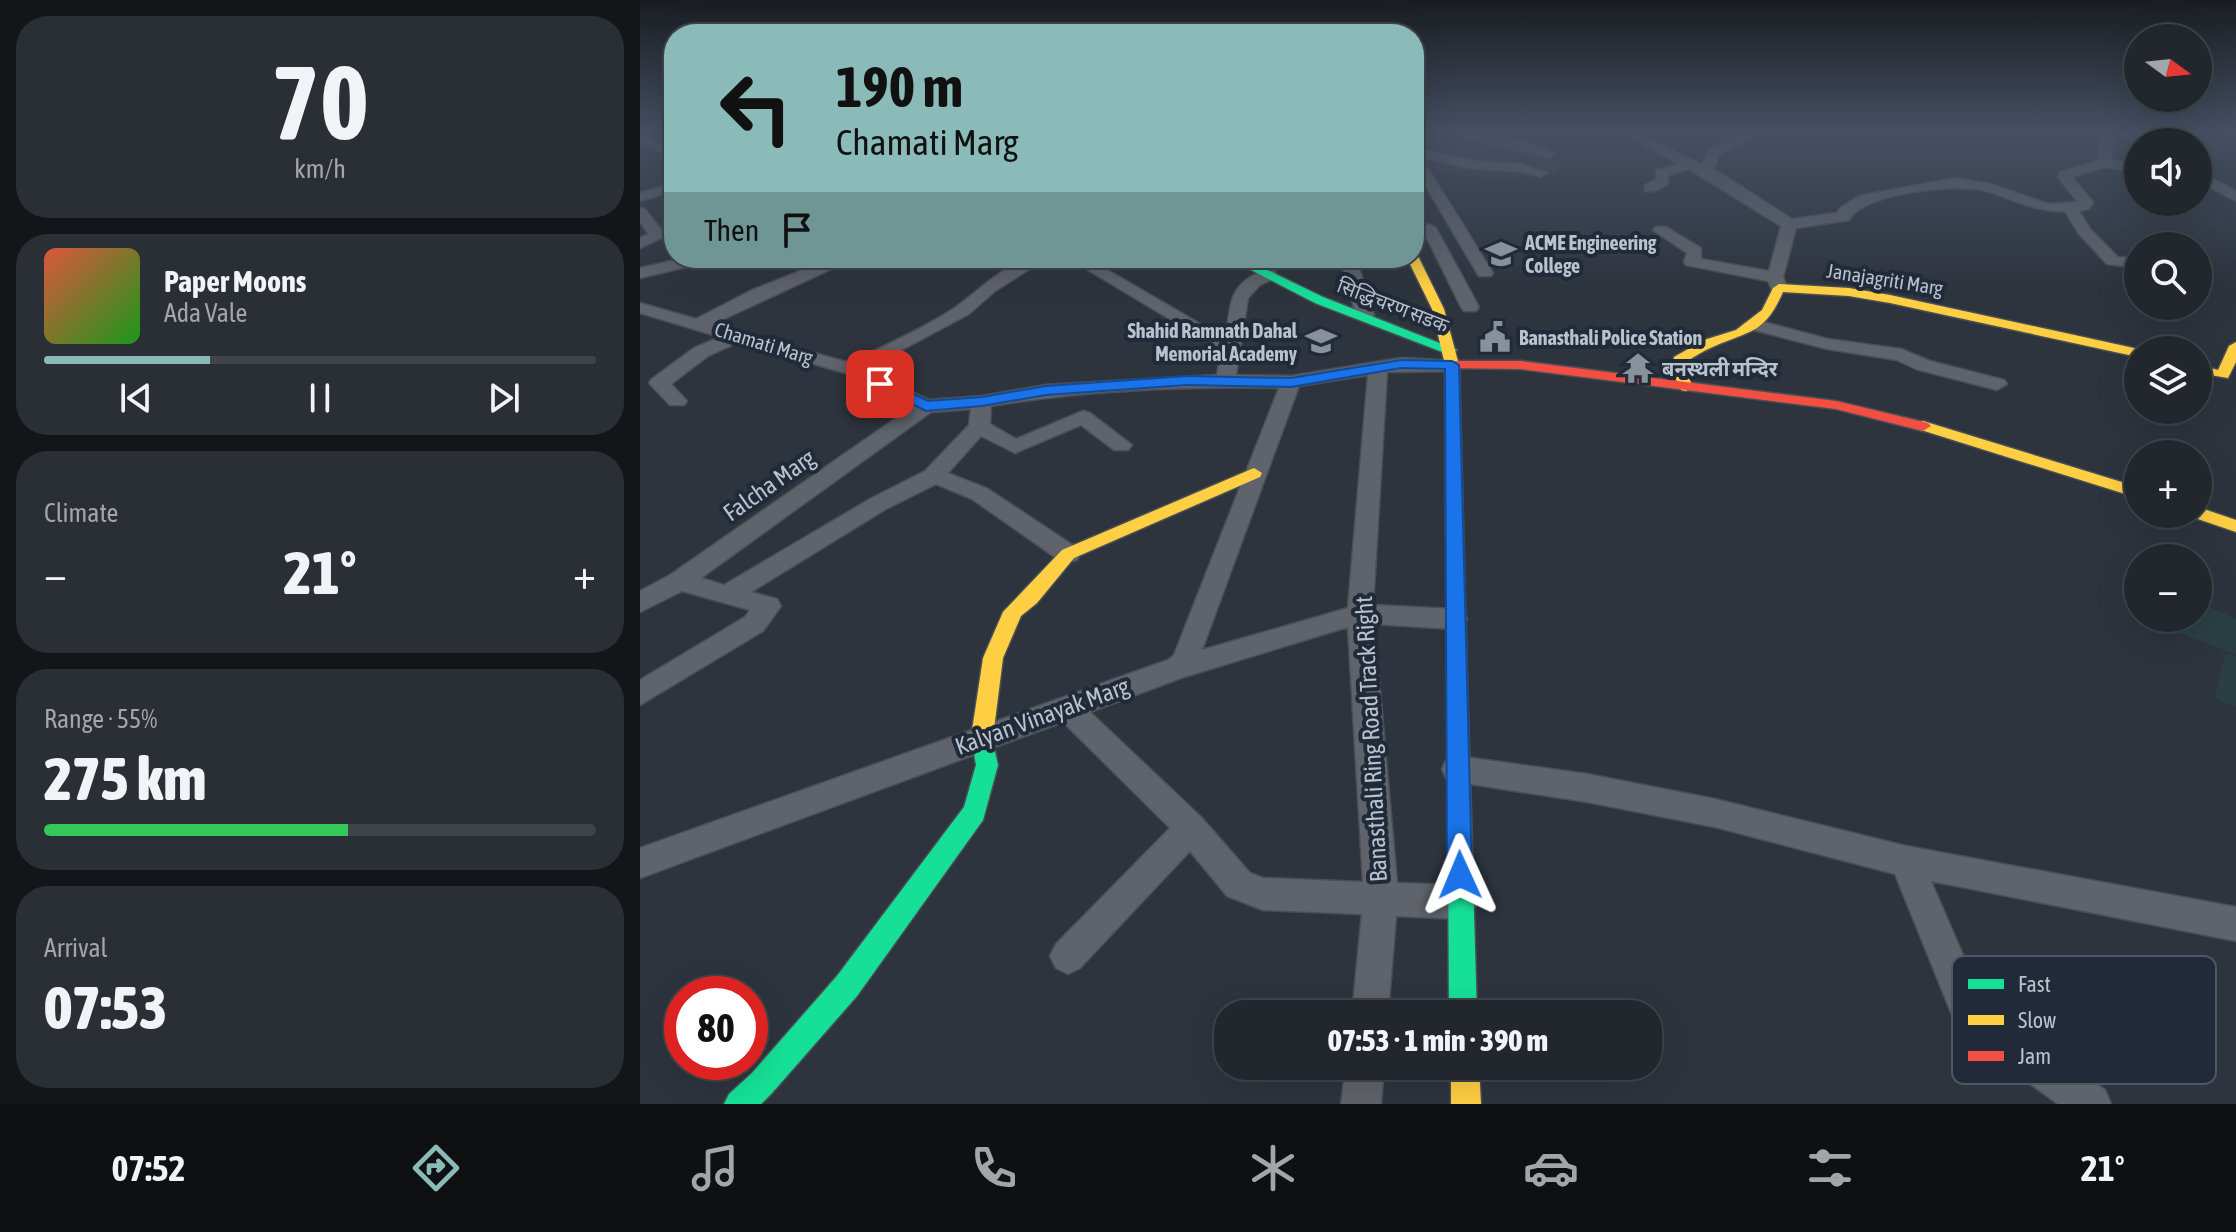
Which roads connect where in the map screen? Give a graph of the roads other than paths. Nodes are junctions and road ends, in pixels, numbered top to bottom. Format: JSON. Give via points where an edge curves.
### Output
{"nodes":[{"id":1,"x":1432,"y":184,"type":"edge"},
{"id":2,"x":1658,"y":184,"type":"edge"},
{"id":3,"x":1724,"y":184,"type":"edge"},
{"id":4,"x":1947,"y":184,"type":"edge"},
{"id":5,"x":1964,"y":184,"type":"edge"},
{"id":6,"x":2070,"y":184,"type":"edge"},
{"id":7,"x":2213,"y":184,"type":"edge"},
{"id":8,"x":1650,"y":188,"type":"dead end"},
{"id":9,"x":664,"y":190,"type":"edge"},
{"id":10,"x":640,"y":197,"type":"edge"},
{"id":11,"x":2236,"y":197,"type":"edge"},
{"id":12,"x":2071,"y":209,"type":"junction"},
{"id":13,"x":640,"y":212,"type":"edge"},
{"id":14,"x":1789,"y":224,"type":"junction"},
{"id":15,"x":1429,"y":228,"type":"dead end"},
{"id":16,"x":1661,"y":230,"type":"dead end"},
{"id":17,"x":640,"y":243,"type":"edge"},
{"id":18,"x":2124,"y":262,"type":"edge"},
{"id":19,"x":664,"y":267,"type":"edge"},
{"id":20,"x":822,"y":268,"type":"edge"},
{"id":21,"x":1021,"y":268,"type":"edge"},
{"id":22,"x":1093,"y":268,"type":"edge"},
{"id":23,"x":1255,"y":268,"type":"edge"},
{"id":24,"x":1351,"y":268,"type":"edge"},
{"id":25,"x":1418,"y":268,"type":"edge"},
{"id":26,"x":640,"y":273,"type":"edge"},
{"id":27,"x":1485,"y":273,"type":"dead end"},
{"id":28,"x":1269,"y":275,"type":"junction"},
{"id":29,"x":1777,"y":282,"type":"junction"},
{"id":30,"x":1470,"y":307,"type":"dead end"},
{"id":31,"x":640,"y":308,"type":"edge"},
{"id":32,"x":1365,"y":315,"type":"junction"},
{"id":33,"x":701,"y":323,"type":"junction"},
{"id":34,"x":1752,"y":324,"type":"junction"},
{"id":35,"x":735,"y":337,"type":"junction"},
{"id":36,"x":2236,"y":346,"type":"edge"},
{"id":37,"x":2124,"y":350,"type":"edge"},
{"id":38,"x":1230,"y":352,"type":"junction"},
{"id":39,"x":1451,"y":358,"type":"junction"},
{"id":40,"x":1378,"y":367,"type":"junction"},
{"id":41,"x":852,"y":369,"type":"junction"},
{"id":42,"x":2212,"y":372,"type":"edge"},
{"id":43,"x":640,"y":373,"type":"edge"},
{"id":44,"x":1225,"y":381,"type":"junction"},
{"id":45,"x":1291,"y":382,"type":"junction"},
{"id":46,"x":659,"y":383,"type":"junction"},
{"id":47,"x":1997,"y":384,"type":"dead end"},
{"id":48,"x":1686,"y":387,"type":"junction"},
{"id":49,"x":677,"y":401,"type":"dead end"},
{"id":50,"x":982,"y":402,"type":"junction"},
{"id":51,"x":926,"y":406,"type":"junction"},
{"id":52,"x":979,"y":426,"type":"junction"},
{"id":53,"x":1121,"y":445,"type":"dead end"},
{"id":54,"x":1254,"y":473,"type":"junction"},
{"id":55,"x":933,"y":476,"type":"junction"},
{"id":56,"x":2124,"y":488,"type":"edge"},
{"id":57,"x":2212,"y":518,"type":"edge"},
{"id":58,"x":2236,"y":526,"type":"edge"},
{"id":59,"x":1068,"y":554,"type":"junction"},
{"id":60,"x":679,"y":581,"type":"junction"},
{"id":61,"x":728,"y":594,"type":"junction"},
{"id":62,"x":640,"y":603,"type":"edge"},
{"id":63,"x":1360,"y":614,"type":"junction"},
{"id":64,"x":1454,"y":619,"type":"junction"},
{"id":65,"x":1178,"y":668,"type":"junction"},
{"id":66,"x":640,"y":694,"type":"edge"},
{"id":67,"x":1067,"y":707,"type":"junction"},
{"id":68,"x":982,"y":738,"type":"junction"},
{"id":69,"x":1457,"y":769,"type":"junction"},
{"id":70,"x":1191,"y":828,"type":"junction"},
{"id":71,"x":1906,"y":861,"type":"junction"},
{"id":72,"x":640,"y":863,"type":"edge"},
{"id":73,"x":1381,"y":898,"type":"junction"},
{"id":74,"x":1460,"y":902,"type":"junction"},
{"id":75,"x":2236,"y":924,"type":"edge"},
{"id":76,"x":1068,"y":956,"type":"dead end"},
{"id":77,"x":1952,"y":971,"type":"edge"},
{"id":78,"x":1371,"y":1000,"type":"edge"},
{"id":79,"x":1463,"y":1000,"type":"edge"},
{"id":80,"x":1364,"y":1080,"type":"edge"},
{"id":81,"x":1465,"y":1080,"type":"edge"},
{"id":82,"x":2063,"y":1084,"type":"edge"},
{"id":83,"x":739,"y":1104,"type":"edge"},
{"id":84,"x":1361,"y":1104,"type":"edge"},
{"id":85,"x":1466,"y":1104,"type":"edge"},
{"id":86,"x":2091,"y":1104,"type":"edge"}],
"edges":[{"from":1,"to":27,"type":"street"},
{"from":2,"to":8,"type":"street"},
{"from":3,"to":14,"type":"street"},
{"from":4,"to":14,"type":"street","via":[[1864,199],[1844,217]]},
{"from":5,"to":12,"type":"street","via":[[2035,205]]},
{"from":6,"to":12,"type":"street","via":[[2086,202]]},
{"from":7,"to":11,"type":"street"},
{"from":9,"to":10,"type":"street"},
{"from":12,"to":18,"type":"street","via":[[2113,261]]},
{"from":13,"to":17,"type":"street","via":[[657,224],[658,236]]},
{"from":14,"to":29,"type":"street"},
{"from":15,"to":30,"type":"street"},
{"from":16,"to":29,"type":"street","via":[[1695,251],[1692,262]]},
{"from":19,"to":26,"type":"street"},
{"from":20,"to":33,"type":"street"},
{"from":21,"to":41,"type":"street","via":[[992,284],[963,310]]},
{"from":22,"to":38,"type":"street"},
{"from":23,"to":28,"type":"main road","name":"सिद्धिचरण सडक"},
{"from":24,"to":32,"type":"street"},
{"from":25,"to":39,"type":"main road","via":[[1438,309]]},
{"from":28,"to":32,"type":"main road","name":"सिद्धिचरण सडक"},
{"from":28,"to":38,"type":"street","via":[[1254,280],[1237,298]]},
{"from":29,"to":34,"type":"main road","via":[[1768,312]]},
{"from":29,"to":37,"type":"main road","name":"Janajagriti Marg","via":[[1890,299]]},
{"from":31,"to":33,"type":"street","name":"Chamati Marg"},
{"from":32,"to":39,"type":"main road","name":"सिद्धिचरण सडक"},
{"from":33,"to":35,"type":"street","name":"Chamati Marg"},
{"from":34,"to":47,"type":"street","via":[[1827,344],[1901,355]]},
{"from":34,"to":48,"type":"main road","via":[[1679,360]]},
{"from":35,"to":41,"type":"street","name":"Chamati Marg"},
{"from":35,"to":46,"type":"street","via":[[701,352]]},
{"from":36,"to":42,"type":"main road","via":[[2223,375]]},
{"from":38,"to":44,"type":"street"},
{"from":39,"to":40,"type":"street"},
{"from":39,"to":48,"type":"main road"},
{"from":39,"to":64,"type":"main road"},
{"from":40,"to":45,"type":"street"},
{"from":40,"to":63,"type":"street","name":"Banasthali Ring Road Track Right"},
{"from":41,"to":51,"type":"street","name":"Chamati Marg"},
{"from":43,"to":46,"type":"street"},
{"from":44,"to":45,"type":"street"},
{"from":44,"to":50,"type":"street","via":[[1046,391]]},
{"from":45,"to":54,"type":"street"},
{"from":46,"to":49,"type":"street"},
{"from":48,"to":56,"type":"main road","via":[[1836,405],[1946,431]]},
{"from":50,"to":51,"type":"street"},
{"from":50,"to":52,"type":"street"},
{"from":51,"to":60,"type":"street","name":"Falcha Marg"},
{"from":52,"to":53,"type":"street","via":[[1015,447],[1083,417]]},
{"from":52,"to":55,"type":"street"},
{"from":54,"to":59,"type":"main road"},
{"from":54,"to":65,"type":"street"},
{"from":55,"to":59,"type":"street","via":[[983,493]]},
{"from":55,"to":61,"type":"street"},
{"from":57,"to":58,"type":"main road"},
{"from":59,"to":68,"type":"main road","via":[[1013,612],[993,658]]},
{"from":60,"to":61,"type":"street"},
{"from":60,"to":62,"type":"street","name":"Falcha Marg"},
{"from":61,"to":66,"type":"street","via":[[768,606],[754,624]]},
{"from":63,"to":64,"type":"street","name":"Kalyan Vinayak Marg"},
{"from":63,"to":65,"type":"street","name":"Kalyan Vinayak Marg"},
{"from":63,"to":73,"type":"street","name":"Banasthali Ring Road Track Right"},
{"from":64,"to":69,"type":"main road"},
{"from":65,"to":67,"type":"street","name":"Kalyan Vinayak Marg"},
{"from":67,"to":68,"type":"street","name":"Kalyan Vinayak Marg"},
{"from":67,"to":70,"type":"street"},
{"from":68,"to":72,"type":"street","name":"Kalyan Vinayak Marg"},
{"from":68,"to":83,"type":"main road","via":[[987,765],[975,812],[847,986]]},
{"from":69,"to":71,"type":"street","via":[[1715,813]]},
{"from":69,"to":74,"type":"main road"},
{"from":70,"to":73,"type":"street","via":[[1239,885],[1263,894]]},
{"from":70,"to":76,"type":"street"},
{"from":71,"to":75,"type":"street"},
{"from":71,"to":77,"type":"street"},
{"from":73,"to":74,"type":"street"},
{"from":73,"to":78,"type":"street","name":"Banasthali Ring Road Track Right"},
{"from":74,"to":79,"type":"main road"},
{"from":80,"to":84,"type":"street"},
{"from":81,"to":85,"type":"main road"},
{"from":82,"to":86,"type":"street"}]}
